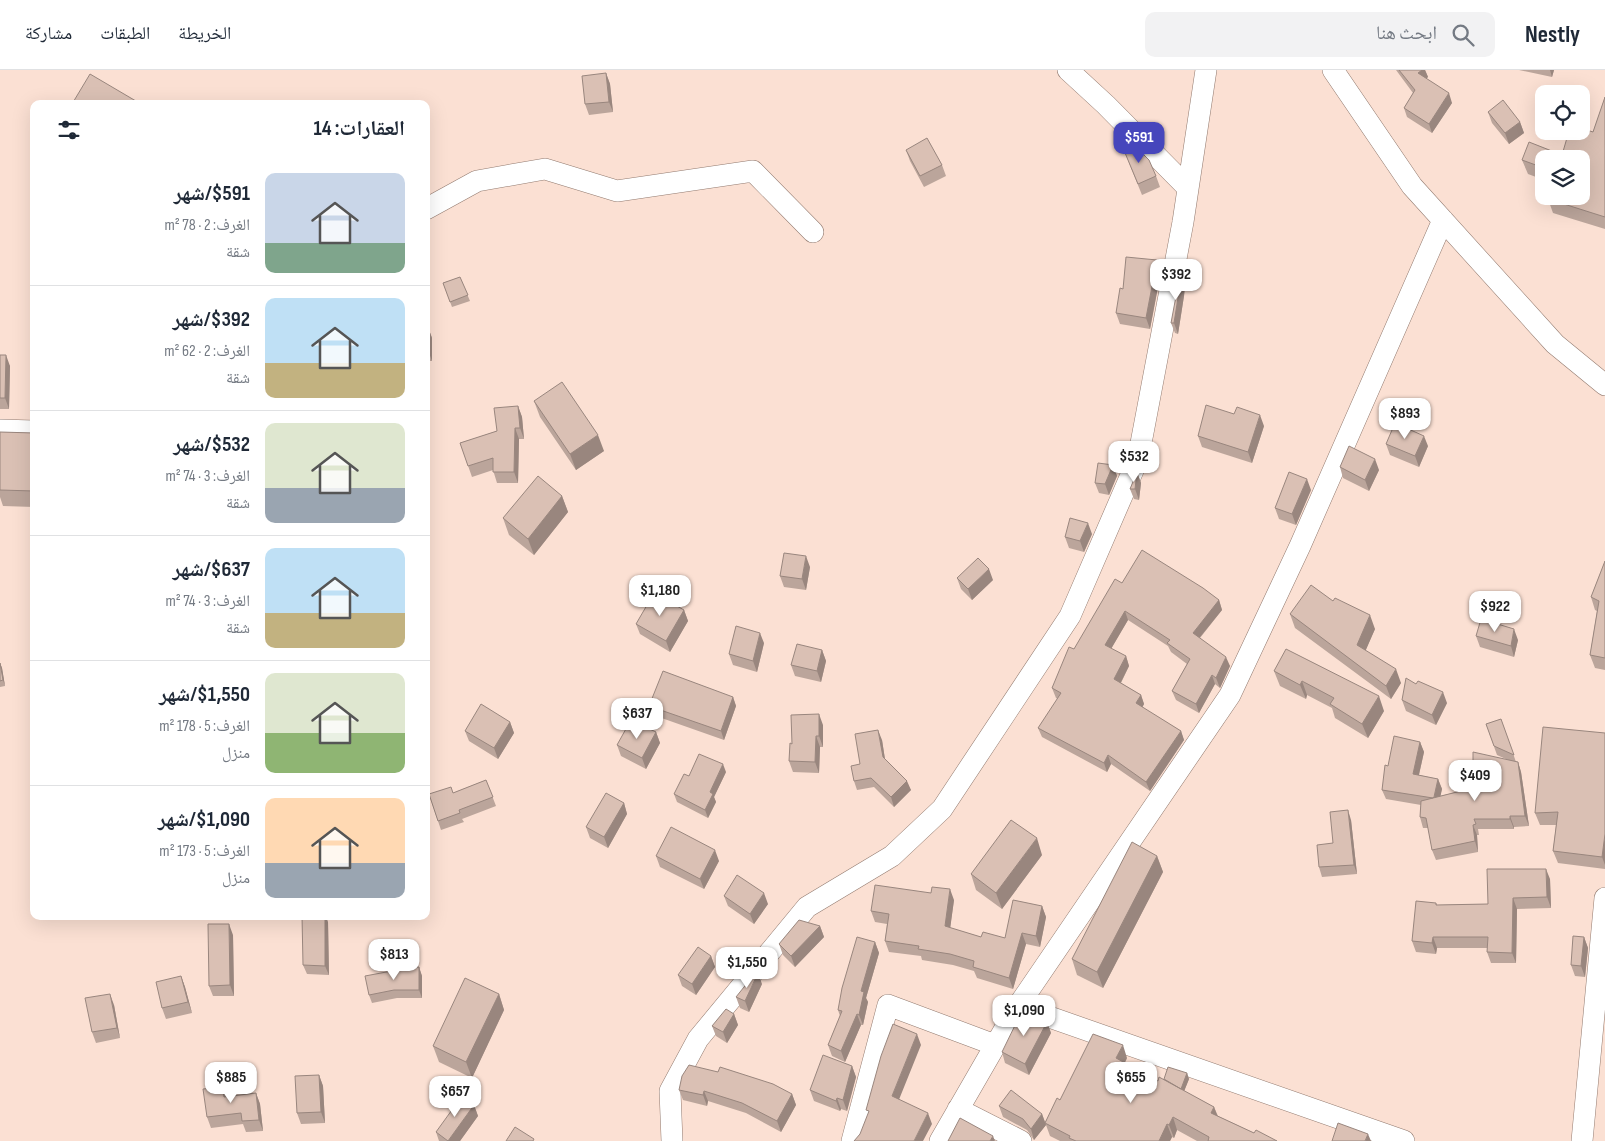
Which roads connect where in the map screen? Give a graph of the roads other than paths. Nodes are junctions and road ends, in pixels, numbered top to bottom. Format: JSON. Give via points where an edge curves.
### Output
{"nodes":[{"id":1,"x":1068,"y":70,"type":"edge"},
{"id":2,"x":1206,"y":70,"type":"edge"},
{"id":3,"x":1333,"y":70,"type":"edge"},
{"id":4,"x":1188,"y":188,"type":"junction"},
{"id":5,"x":430,"y":207,"type":"edge"},
{"id":6,"x":1443,"y":220,"type":"junction"},
{"id":7,"x":813,"y":232,"type":"dead end"},
{"id":8,"x":1605,"y":386,"type":"edge"},
{"id":9,"x":0,"y":430,"type":"edge"},
{"id":10,"x":30,"y":431,"type":"edge"},
{"id":11,"x":1605,"y":898,"type":"edge"},
{"id":12,"x":1018,"y":1006,"type":"junction"},
{"id":13,"x":995,"y":1045,"type":"junction"},
{"id":14,"x":958,"y":1109,"type":"junction"},
{"id":15,"x":672,"y":1141,"type":"edge"},
{"id":16,"x":852,"y":1141,"type":"edge"},
{"id":17,"x":940,"y":1141,"type":"edge"},
{"id":18,"x":1021,"y":1141,"type":"edge"},
{"id":19,"x":1404,"y":1141,"type":"edge"},
{"id":20,"x":1582,"y":1141,"type":"edge"}],
"edges":[{"from":1,"to":4,"type":"street"},
{"from":2,"to":4,"type":"street"},
{"from":3,"to":6,"type":"street","via":[[1412,186]]},
{"from":4,"to":15,"type":"street","via":[[1138,459],[1070,616],[942,809],[892,856],[807,907],[698,1039],[670,1091]]},
{"from":5,"to":7,"type":"street","via":[[477,181],[545,169],[617,191],[753,170]]},
{"from":6,"to":8,"type":"street","via":[[1555,344]]},
{"from":6,"to":12,"type":"street","via":[[1300,546],[1230,695]]},
{"from":9,"to":10,"type":"street"},
{"from":11,"to":20,"type":"street"},
{"from":12,"to":13,"type":"street"},
{"from":12,"to":19,"type":"street"},
{"from":13,"to":14,"type":"street"},
{"from":13,"to":16,"type":"street","via":[[888,1005]]},
{"from":14,"to":17,"type":"street"},
{"from":14,"to":18,"type":"street"}]}
